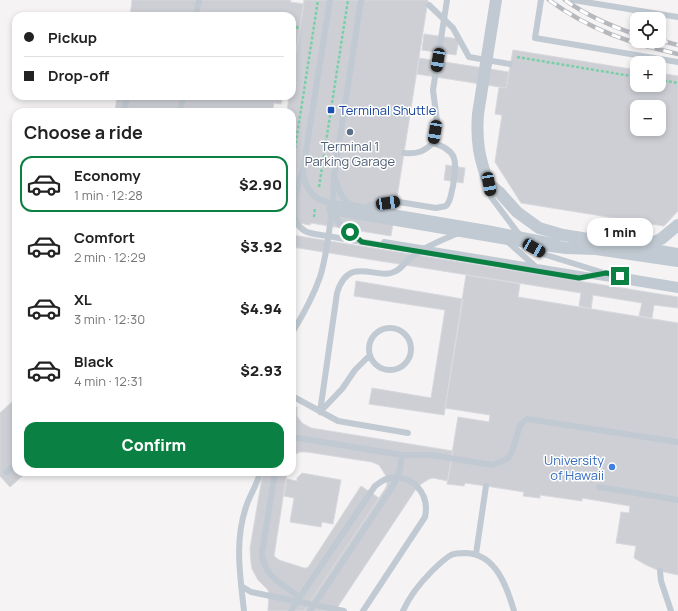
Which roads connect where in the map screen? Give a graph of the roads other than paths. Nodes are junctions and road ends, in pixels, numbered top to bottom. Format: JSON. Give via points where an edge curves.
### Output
{"nodes":[{"id":1,"x":199,"y":0,"type":"edge"},
{"id":2,"x":330,"y":0,"type":"edge"},
{"id":3,"x":361,"y":0,"type":"edge"},
{"id":4,"x":447,"y":0,"type":"edge"},
{"id":5,"x":496,"y":0,"type":"edge"},
{"id":6,"x":541,"y":0,"type":"edge"},
{"id":7,"x":573,"y":0,"type":"edge"},
{"id":8,"x":429,"y":5,"type":"dead end"},
{"id":9,"x":197,"y":12,"type":"edge"},
{"id":10,"x":678,"y":17,"type":"edge"},
{"id":11,"x":678,"y":62,"type":"edge"},
{"id":12,"x":510,"y":64,"type":"dead end"},
{"id":13,"x":304,"y":137,"type":"dead end"},
{"id":14,"x":433,"y":143,"type":"junction"},
{"id":15,"x":404,"y":153,"type":"dead end"},
{"id":16,"x":303,"y":170,"type":"junction"},
{"id":17,"x":334,"y":177,"type":"junction"},
{"id":18,"x":298,"y":181,"type":"dead end"},
{"id":19,"x":489,"y":184,"type":"junction"},
{"id":20,"x":296,"y":190,"type":"edge"},
{"id":21,"x":351,"y":204,"type":"junction"},
{"id":22,"x":333,"y":206,"type":"junction"},
{"id":23,"x":365,"y":206,"type":"junction"},
{"id":24,"x":296,"y":217,"type":"edge"},
{"id":25,"x":678,"y":225,"type":"edge"},
{"id":26,"x":462,"y":231,"type":"junction"},
{"id":27,"x":518,"y":233,"type":"junction"},
{"id":28,"x":329,"y":234,"type":"junction"},
{"id":29,"x":503,"y":238,"type":"junction"},
{"id":30,"x":362,"y":242,"type":"junction"},
{"id":31,"x":608,"y":242,"type":"junction"},
{"id":32,"x":425,"y":249,"type":"junction"},
{"id":33,"x":626,"y":253,"type":"junction"},
{"id":34,"x":678,"y":254,"type":"edge"},
{"id":35,"x":678,"y":262,"type":"edge"},
{"id":36,"x":536,"y":267,"type":"junction"},
{"id":37,"x":606,"y":273,"type":"junction"},
{"id":38,"x":678,"y":285,"type":"edge"},
{"id":39,"x":678,"y":290,"type":"edge"},
{"id":40,"x":296,"y":326,"type":"edge"},
{"id":41,"x":370,"y":355,"type":"junction"},
{"id":42,"x":296,"y":398,"type":"edge"},
{"id":43,"x":320,"y":412,"type":"junction"},
{"id":44,"x":408,"y":433,"type":"dead end"},
{"id":45,"x":296,"y":438,"type":"edge"},
{"id":46,"x":678,"y":442,"type":"edge"},
{"id":47,"x":402,"y":455,"type":"junction"},
{"id":48,"x":12,"y":468,"type":"edge"},
{"id":49,"x":8,"y":472,"type":"dead end"},
{"id":50,"x":258,"y":476,"type":"edge"},
{"id":51,"x":275,"y":476,"type":"edge"},
{"id":52,"x":486,"y":486,"type":"dead end"},
{"id":53,"x":599,"y":487,"type":"dead end"},
{"id":54,"x":678,"y":500,"type":"edge"},
{"id":55,"x":476,"y":554,"type":"junction"},
{"id":56,"x":660,"y":571,"type":"dead end"},
{"id":57,"x":241,"y":586,"type":"junction"},
{"id":58,"x":300,"y":597,"type":"junction"},
{"id":59,"x":244,"y":611,"type":"edge"},
{"id":60,"x":291,"y":611,"type":"edge"},
{"id":61,"x":310,"y":611,"type":"edge"},
{"id":62,"x":344,"y":611,"type":"edge"},
{"id":63,"x":363,"y":611,"type":"edge"},
{"id":64,"x":403,"y":611,"type":"edge"},
{"id":65,"x":514,"y":611,"type":"edge"},
{"id":66,"x":671,"y":611,"type":"edge"}],
"edges":[{"from":1,"to":9,"type":"lane"},
{"from":2,"to":16,"type":"lane"},
{"from":3,"to":17,"type":"lane"},
{"from":4,"to":14,"type":"lane","bridge":true,"via":[[433,90],[437,121]]},
{"from":5,"to":19,"type":"street","bridge":true,"via":[[477,131],[478,152]]},
{"from":6,"to":11,"type":"lane","via":[[535,38]]},
{"from":7,"to":10,"type":"lane"},
{"from":8,"to":12,"type":"lane","via":[[453,28],[469,57]]},
{"from":13,"to":18,"type":"lane"},
{"from":14,"to":15,"type":"lane","via":[[415,154]]},
{"from":14,"to":23,"type":"lane","via":[[448,150],[456,164],[450,199],[446,206],[436,208],[399,202]]},
{"from":16,"to":20,"type":"lane","bridge":true},
{"from":16,"to":22,"type":"lane","bridge":true,"via":[[307,188],[312,196]]},
{"from":17,"to":21,"type":"lane","bridge":true,"via":[[346,202]]},
{"from":17,"to":22,"type":"lane","bridge":true},
{"from":19,"to":27,"type":"lane","via":[[491,197]]},
{"from":19,"to":31,"type":"street","via":[[517,212],[539,228],[563,235]]},
{"from":21,"to":22,"type":"lane","bridge":true},
{"from":21,"to":23,"type":"lane"},
{"from":22,"to":26,"type":"street"},
{"from":22,"to":28,"type":"lane"},
{"from":22,"to":30,"type":"lane","bridge":true,"via":[[342,227]]},
{"from":23,"to":27,"type":"lane"},
{"from":24,"to":30,"type":"lane","bridge":true,"via":[[297,224],[305,231]]},
{"from":25,"to":33,"type":"street","via":[[661,239]]},
{"from":26,"to":29,"type":"street"},
{"from":26,"to":32,"type":"lane"},
{"from":27,"to":31,"type":"lane","via":[[565,243]]},
{"from":27,"to":37,"type":"lane","bridge":true,"via":[[546,255]]},
{"from":28,"to":32,"type":"lane"},
{"from":28,"to":40,"type":"lane","via":[[320,275]]},
{"from":29,"to":33,"type":"street","via":[[566,248],[596,248]]},
{"from":29,"to":36,"type":"lane"},
{"from":30,"to":37,"type":"lane","bridge":true,"via":[[579,278]]},
{"from":31,"to":34,"type":"street","bridge":true},
{"from":32,"to":36,"type":"lane"},
{"from":32,"to":43,"type":"lane","via":[[396,272],[386,274],[358,271],[344,279],[337,293]]},
{"from":33,"to":35,"type":"street"},
{"from":36,"to":39,"type":"lane"},
{"from":37,"to":38,"type":"lane"},
{"from":41,"to":41,"type":"lane","via":[[377,366],[389,370],[396,369],[402,367],[410,357],[411,344],[404,332],[385,328],[370,341]]},
{"from":41,"to":43,"type":"lane"},
{"from":42,"to":43,"type":"lane"},
{"from":43,"to":44,"type":"lane","via":[[338,421]]},
{"from":45,"to":47,"type":"lane"},
{"from":46,"to":47,"type":"lane","via":[[527,419],[520,425],[512,452],[505,460],[492,465],[431,455]]},
{"from":47,"to":61,"type":"lane","bridge":true,"via":[[400,470],[393,486]]},
{"from":48,"to":49,"type":"lane"},
{"from":50,"to":57,"type":"lane","via":[[247,503],[241,531],[238,564]]},
{"from":51,"to":58,"type":"lane","via":[[262,560],[271,577]]},
{"from":52,"to":55,"type":"lane"},
{"from":53,"to":54,"type":"lane"},
{"from":55,"to":64,"type":"lane","via":[[453,554],[446,558],[416,589]]},
{"from":55,"to":65,"type":"lane","via":[[490,562],[496,570],[504,582]]},
{"from":56,"to":66,"type":"lane"},
{"from":57,"to":59,"type":"lane"},
{"from":57,"to":62,"type":"lane","via":[[251,592]]},
{"from":58,"to":60,"type":"lane","bridge":true},
{"from":58,"to":63,"type":"lane","via":[[375,486],[387,478],[408,480],[425,497],[425,517]]}]}
